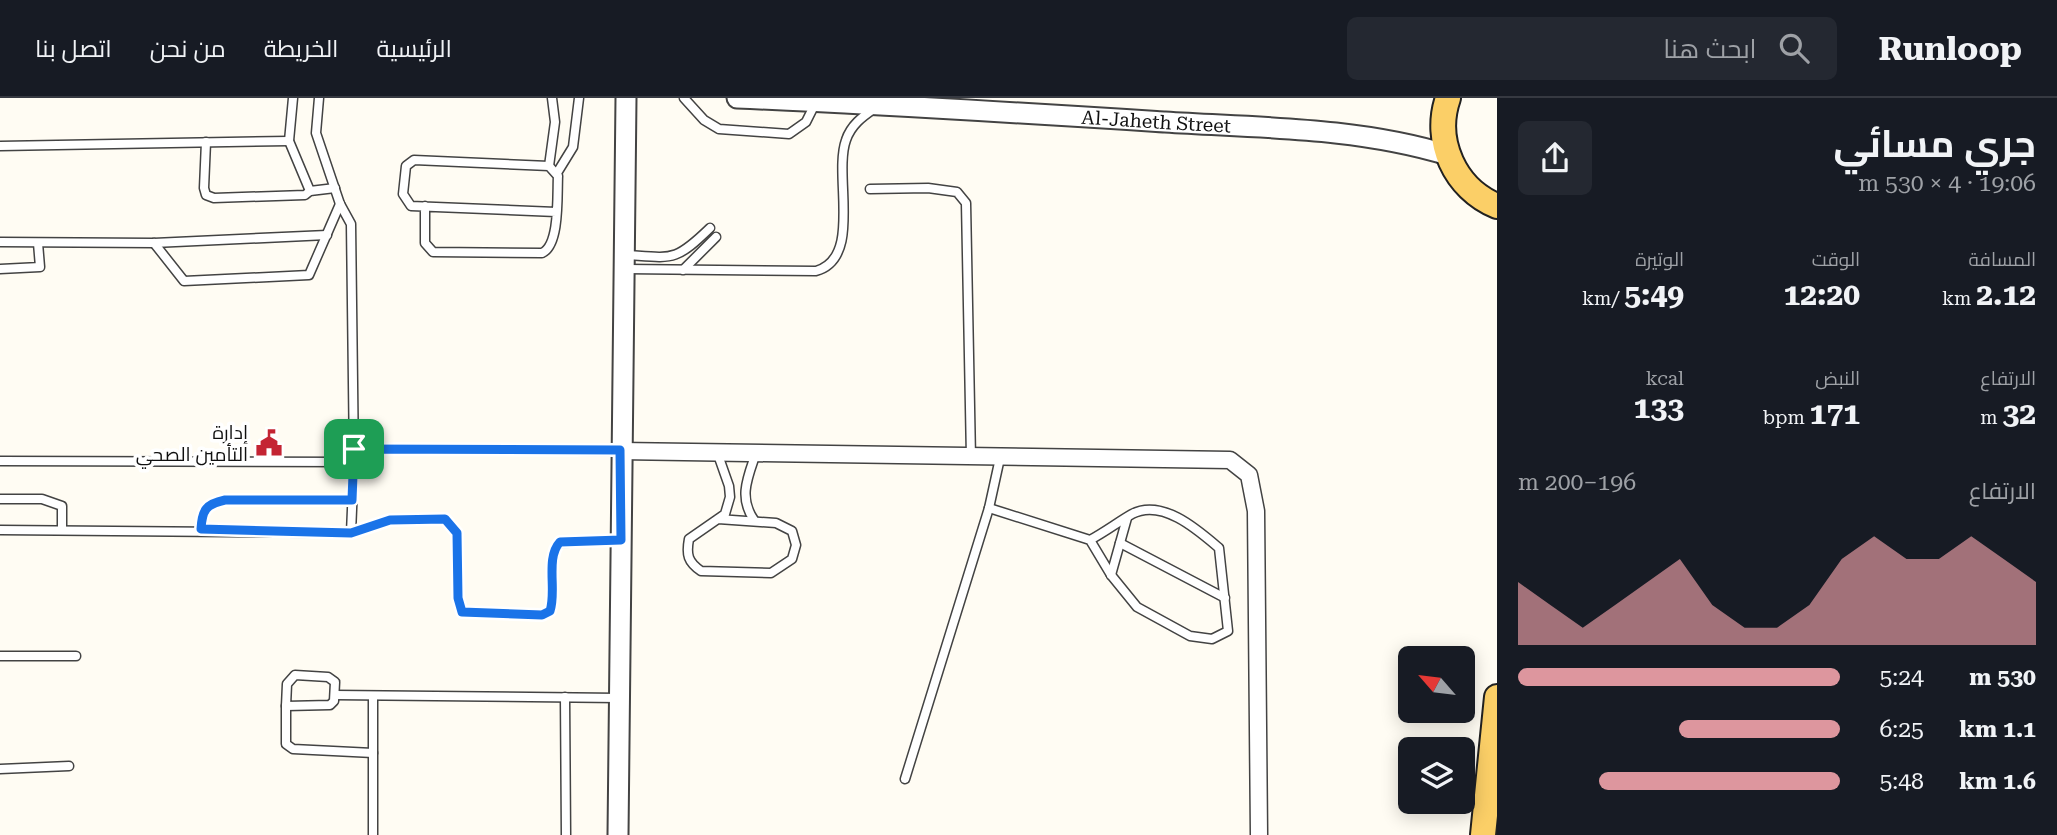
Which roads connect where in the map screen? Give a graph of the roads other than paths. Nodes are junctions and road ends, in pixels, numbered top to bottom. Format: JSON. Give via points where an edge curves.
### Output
{"nodes":[{"id":1,"x":293,"y":98,"type":"edge"},
{"id":2,"x":319,"y":98,"type":"edge"},
{"id":3,"x":552,"y":98,"type":"edge"},
{"id":4,"x":579,"y":98,"type":"edge"},
{"id":5,"x":626,"y":98,"type":"edge"},
{"id":6,"x":684,"y":98,"type":"edge"},
{"id":7,"x":737,"y":98,"type":"edge"},
{"id":8,"x":1448,"y":98,"type":"edge"},
{"id":9,"x":817,"y":101,"type":"junction"},
{"id":10,"x":880,"y":104,"type":"junction"},
{"id":11,"x":289,"y":141,"type":"junction"},
{"id":12,"x":206,"y":142,"type":"junction"},
{"id":13,"x":0,"y":146,"type":"edge"},
{"id":14,"x":1448,"y":155,"type":"junction"},
{"id":15,"x":549,"y":166,"type":"junction"},
{"id":16,"x":557,"y":173,"type":"junction"},
{"id":17,"x":335,"y":188,"type":"junction"},
{"id":18,"x":870,"y":189,"type":"dead end"},
{"id":19,"x":310,"y":191,"type":"junction"},
{"id":20,"x":1488,"y":202,"type":"edge"},
{"id":21,"x":340,"y":204,"type":"junction"},
{"id":22,"x":425,"y":206,"type":"junction"},
{"id":23,"x":556,"y":212,"type":"junction"},
{"id":24,"x":1497,"y":226,"type":"edge"},
{"id":25,"x":710,"y":228,"type":"dead end"},
{"id":26,"x":327,"y":235,"type":"junction"},
{"id":27,"x":716,"y":237,"type":"dead end"},
{"id":28,"x":0,"y":242,"type":"edge"},
{"id":29,"x":38,"y":243,"type":"junction"},
{"id":30,"x":154,"y":243,"type":"junction"},
{"id":31,"x":623,"y":262,"type":"junction"},
{"id":32,"x":0,"y":269,"type":"edge"},
{"id":33,"x":683,"y":270,"type":"junction"},
{"id":34,"x":354,"y":449,"type":"junction"},
{"id":35,"x":620,"y":450,"type":"junction"},
{"id":36,"x":717,"y":453,"type":"junction"},
{"id":37,"x":756,"y":453,"type":"junction"},
{"id":38,"x":971,"y":457,"type":"junction"},
{"id":39,"x":1000,"y":458,"type":"junction"},
{"id":40,"x":0,"y":461,"type":"edge"},
{"id":41,"x":354,"y":462,"type":"junction"},
{"id":42,"x":0,"y":499,"type":"edge"},
{"id":43,"x":352,"y":500,"type":"junction"},
{"id":44,"x":989,"y":508,"type":"junction"},
{"id":45,"x":1127,"y":518,"type":"junction"},
{"id":46,"x":718,"y":520,"type":"junction"},
{"id":47,"x":754,"y":520,"type":"junction"},
{"id":48,"x":201,"y":529,"type":"junction"},
{"id":49,"x":0,"y":530,"type":"edge"},
{"id":50,"x":62,"y":530,"type":"junction"},
{"id":51,"x":351,"y":533,"type":"junction"},
{"id":52,"x":621,"y":540,"type":"junction"},
{"id":53,"x":1090,"y":540,"type":"junction"},
{"id":54,"x":1120,"y":542,"type":"junction"},
{"id":55,"x":1111,"y":575,"type":"junction"},
{"id":56,"x":1224,"y":598,"type":"junction"},
{"id":57,"x":0,"y":656,"type":"edge"},
{"id":58,"x":76,"y":656,"type":"dead end"},
{"id":59,"x":335,"y":695,"type":"junction"},
{"id":60,"x":373,"y":696,"type":"junction"},
{"id":61,"x":565,"y":697,"type":"junction"},
{"id":62,"x":1497,"y":697,"type":"edge"},
{"id":63,"x":620,"y":698,"type":"junction"},
{"id":64,"x":286,"y":706,"type":"junction"},
{"id":65,"x":373,"y":753,"type":"junction"},
{"id":66,"x":69,"y":766,"type":"dead end"},
{"id":67,"x":0,"y":769,"type":"edge"},
{"id":68,"x":905,"y":779,"type":"dead end"},
{"id":69,"x":373,"y":835,"type":"edge"},
{"id":70,"x":566,"y":835,"type":"edge"},
{"id":71,"x":618,"y":835,"type":"edge"},
{"id":72,"x":1259,"y":835,"type":"edge"},
{"id":73,"x":1483,"y":835,"type":"edge"}],
"edges":[{"from":1,"to":11,"type":"lane"},
{"from":2,"to":17,"type":"lane","via":[[316,133]]},
{"from":3,"to":15,"type":"lane","via":[[555,122]]},
{"from":4,"to":16,"type":"lane","via":[[573,147]]},
{"from":5,"to":31,"type":"street"},
{"from":6,"to":9,"type":"lane","via":[[719,129],[789,134],[806,122]]},
{"from":7,"to":9,"type":"street","name":"Al-Jaheth Street"},
{"from":8,"to":14,"type":"main road","via":[[1443,129]]},
{"from":9,"to":10,"type":"street","name":"Al-Jaheth Street"},
{"from":10,"to":14,"type":"street","name":"Al-Jaheth Street","via":[[1298,131],[1382,139]]},
{"from":10,"to":33,"type":"lane","via":[[855,125],[845,141],[842,243],[831,265],[817,271]]},
{"from":11,"to":12,"type":"lane"},
{"from":11,"to":19,"type":"lane"},
{"from":12,"to":13,"type":"lane"},
{"from":12,"to":19,"type":"lane","via":[[206,195],[305,195]]},
{"from":14,"to":20,"type":"main road","via":[[1460,178]]},
{"from":15,"to":16,"type":"lane"},
{"from":15,"to":22,"type":"lane","via":[[414,160],[405,170],[404,197],[411,206]]},
{"from":16,"to":23,"type":"lane"},
{"from":17,"to":19,"type":"lane"},
{"from":17,"to":21,"type":"lane"},
{"from":18,"to":38,"type":"lane","via":[[957,192],[966,203]]},
{"from":20,"to":24,"type":"main road"},
{"from":21,"to":26,"type":"lane"},
{"from":21,"to":34,"type":"lane","via":[[351,224]]},
{"from":22,"to":23,"type":"lane"},
{"from":22,"to":23,"type":"lane","via":[[425,243],[437,253],[545,252],[552,244]]},
{"from":25,"to":31,"type":"lane","via":[[675,257]]},
{"from":26,"to":30,"type":"lane"},
{"from":26,"to":30,"type":"lane","via":[[309,275],[184,281]]},
{"from":27,"to":33,"type":"lane"},
{"from":28,"to":29,"type":"lane"},
{"from":29,"to":30,"type":"lane"},
{"from":29,"to":32,"type":"lane","via":[[40,267]]},
{"from":31,"to":33,"type":"lane"},
{"from":31,"to":35,"type":"street"},
{"from":34,"to":35,"type":"lane"},
{"from":34,"to":41,"type":"lane"},
{"from":35,"to":36,"type":"street"},
{"from":35,"to":52,"type":"street"},
{"from":36,"to":37,"type":"street"},
{"from":36,"to":46,"type":"lane","via":[[730,497]]},
{"from":37,"to":38,"type":"street"},
{"from":37,"to":47,"type":"lane","via":[[745,486],[744,507]]},
{"from":38,"to":39,"type":"street"},
{"from":39,"to":44,"type":"lane"},
{"from":39,"to":72,"type":"street","via":[[1230,460],[1249,475],[1255,511]]},
{"from":40,"to":41,"type":"lane"},
{"from":41,"to":43,"type":"lane"},
{"from":42,"to":50,"type":"lane","via":[[42,499],[62,506]]},
{"from":43,"to":48,"type":"lane","via":[[225,500],[210,503],[202,512]]},
{"from":43,"to":51,"type":"lane"},
{"from":44,"to":53,"type":"lane"},
{"from":44,"to":68,"type":"lane"},
{"from":45,"to":53,"type":"lane"},
{"from":45,"to":54,"type":"lane"},
{"from":45,"to":56,"type":"lane","via":[[1135,512],[1165,511],[1204,535],[1219,548]]},
{"from":46,"to":47,"type":"lane"},
{"from":46,"to":47,"type":"lane","via":[[689,540],[687,554],[692,565],[701,571],[771,573],[792,559],[796,545],[792,531]]},
{"from":48,"to":50,"type":"lane"},
{"from":48,"to":51,"type":"lane"},
{"from":49,"to":50,"type":"lane"},
{"from":51,"to":52,"type":"lane","via":[[390,520],[445,519],[457,533],[462,612],[542,615],[553,603],[554,555],[560,542]]},
{"from":52,"to":63,"type":"street"},
{"from":53,"to":55,"type":"lane"},
{"from":54,"to":55,"type":"lane"},
{"from":54,"to":56,"type":"lane"},
{"from":55,"to":56,"type":"lane","via":[[1137,607],[1190,636],[1212,639],[1228,631]]},
{"from":57,"to":58,"type":"lane"},
{"from":59,"to":60,"type":"lane"},
{"from":59,"to":64,"type":"lane","via":[[330,705]]},
{"from":59,"to":64,"type":"lane","via":[[335,682],[328,677],[295,675],[287,684]]},
{"from":60,"to":61,"type":"lane"},
{"from":60,"to":65,"type":"lane"},
{"from":61,"to":63,"type":"lane"},
{"from":61,"to":70,"type":"lane"},
{"from":62,"to":73,"type":"main road"},
{"from":63,"to":71,"type":"street"},
{"from":64,"to":65,"type":"lane","via":[[286,744],[292,749]]},
{"from":65,"to":69,"type":"lane"},
{"from":66,"to":67,"type":"lane"}]}
